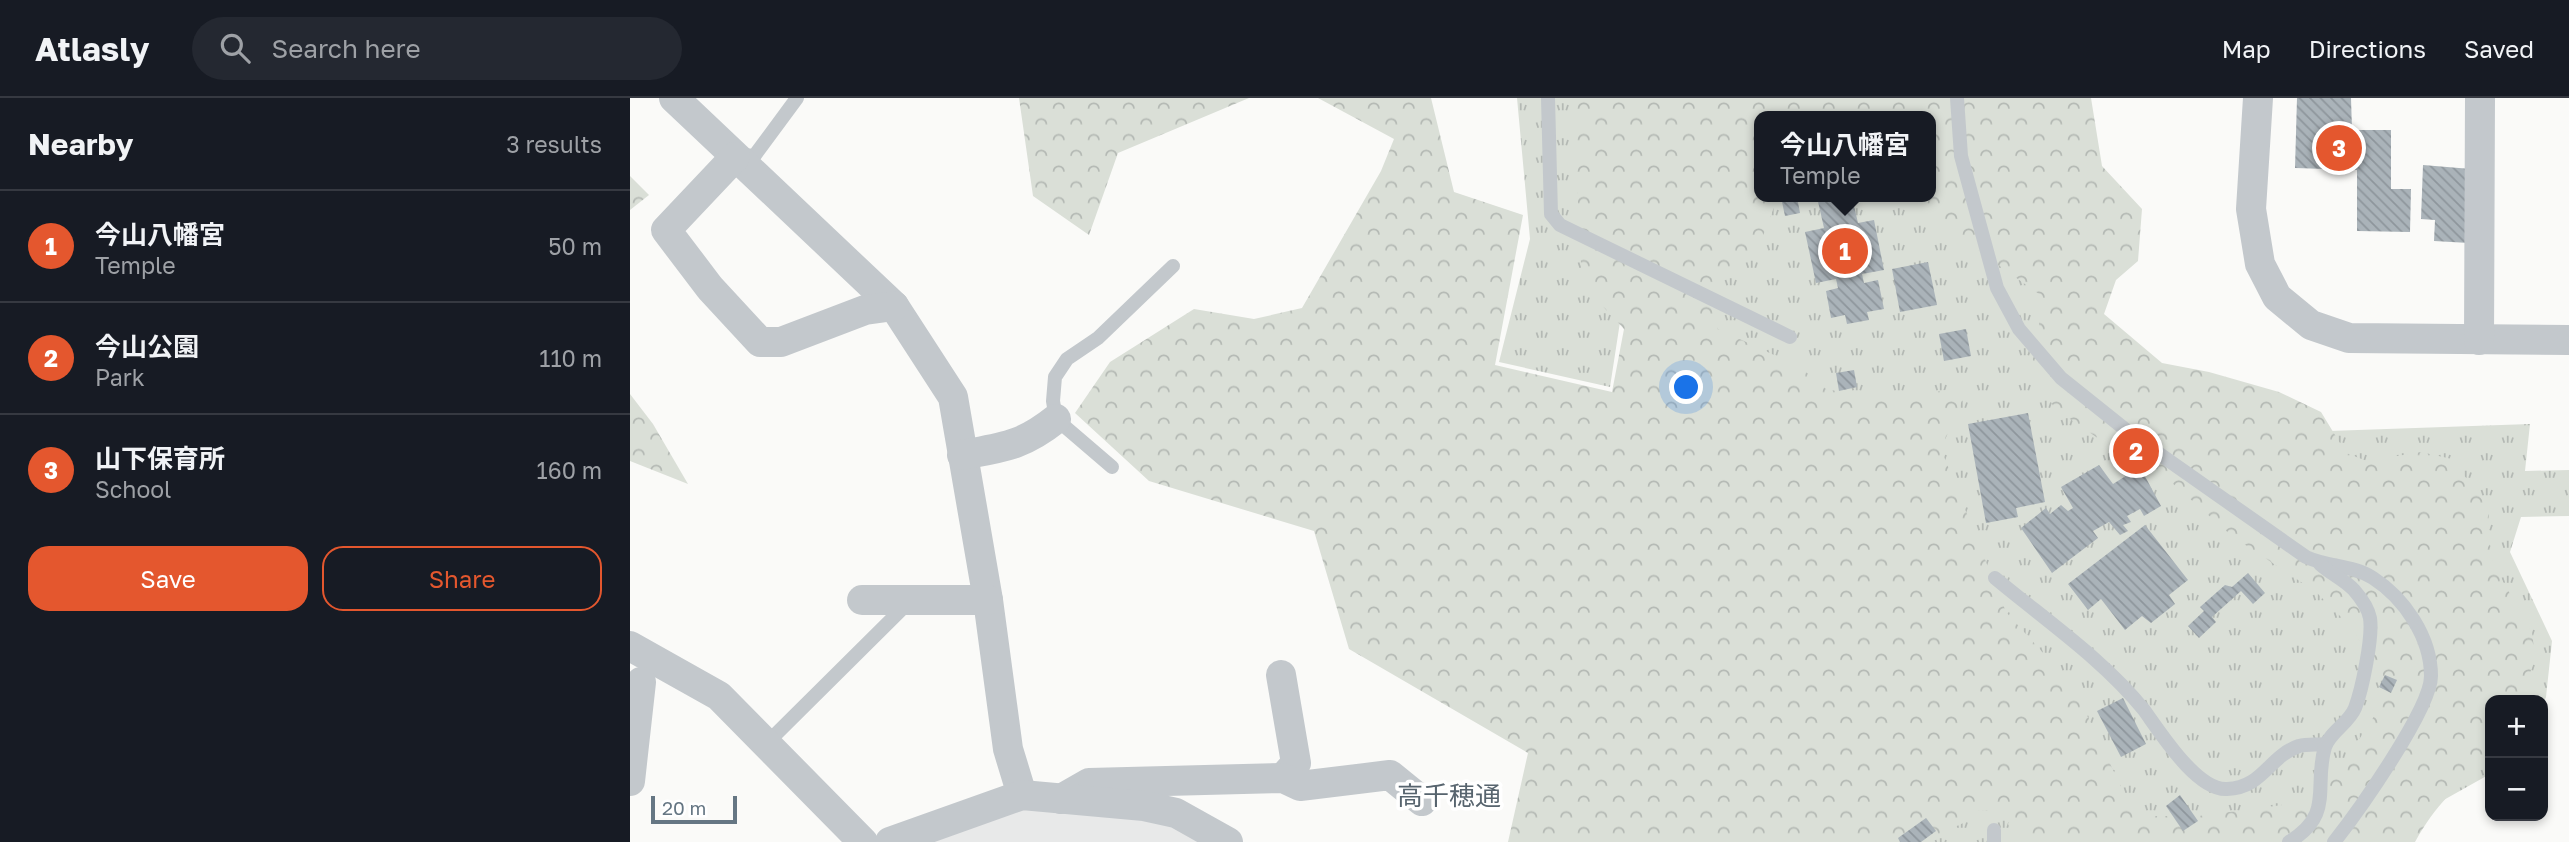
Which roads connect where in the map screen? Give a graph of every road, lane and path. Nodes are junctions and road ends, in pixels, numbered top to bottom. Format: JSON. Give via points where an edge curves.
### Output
{"nodes":[{"id":1,"x":674,"y":98,"type":"edge"},
{"id":2,"x":797,"y":98,"type":"edge"},
{"id":3,"x":1548,"y":98,"type":"edge"},
{"id":4,"x":1957,"y":98,"type":"edge"},
{"id":5,"x":2258,"y":98,"type":"edge"},
{"id":6,"x":2480,"y":98,"type":"edge"},
{"id":7,"x":735,"y":157,"type":"junction"},
{"id":8,"x":1173,"y":266,"type":"dead end"},
{"id":9,"x":894,"y":306,"type":"junction"},
{"id":10,"x":1790,"y":337,"type":"dead end"},
{"id":11,"x":2479,"y":340,"type":"junction"},
{"id":12,"x":2569,"y":340,"type":"edge"},
{"id":13,"x":1056,"y":419,"type":"junction"},
{"id":14,"x":962,"y":455,"type":"junction"},
{"id":15,"x":1112,"y":467,"type":"dead end"},
{"id":16,"x":2319,"y":563,"type":"junction"},
{"id":17,"x":1995,"y":578,"type":"dead end"},
{"id":18,"x":862,"y":600,"type":"dead end"},
{"id":19,"x":988,"y":600,"type":"junction"},
{"id":20,"x":910,"y":601,"type":"junction"},
{"id":21,"x":630,"y":646,"type":"edge"},
{"id":22,"x":1281,"y":675,"type":"dead end"},
{"id":23,"x":641,"y":682,"type":"dead end"},
{"id":24,"x":2326,"y":744,"type":"junction"},
{"id":25,"x":765,"y":745,"type":"junction"},
{"id":26,"x":1283,"y":778,"type":"junction"},
{"id":27,"x":630,"y":781,"type":"edge"},
{"id":28,"x":1023,"y":795,"type":"junction"},
{"id":29,"x":1061,"y":799,"type":"junction"},
{"id":30,"x":1422,"y":801,"type":"dead end"},
{"id":31,"x":863,"y":842,"type":"edge"},
{"id":32,"x":890,"y":842,"type":"edge"},
{"id":33,"x":1228,"y":842,"type":"edge"},
{"id":34,"x":2289,"y":842,"type":"edge"},
{"id":35,"x":2334,"y":842,"type":"edge"}],
"edges":[{"from":1,"to":7,"type":"street"},
{"from":2,"to":7,"type":"lane","via":[[755,155]]},
{"from":3,"to":10,"type":"lane","via":[[1551,214],[1560,225]]},
{"from":4,"to":16,"type":"lane","via":[[1961,156],[1997,288],[2019,329],[2061,378],[2131,434]]},
{"from":5,"to":11,"type":"street","via":[[2252,209],[2260,264],[2277,297],[2311,325],[2349,338]]},
{"from":6,"to":11,"type":"street"},
{"from":7,"to":9,"type":"street"},
{"from":7,"to":9,"type":"street","via":[[666,230],[710,288],[761,342],[781,342],[865,310]]},
{"from":8,"to":13,"type":"lane","via":[[1098,338],[1067,359],[1055,377],[1052,401]]},
{"from":9,"to":14,"type":"street","via":[[953,397]]},
{"from":11,"to":12,"type":"street"},
{"from":13,"to":14,"type":"street","via":[[1015,445]]},
{"from":13,"to":15,"type":"lane"},
{"from":14,"to":19,"type":"street"},
{"from":16,"to":24,"type":"lane","via":[[2354,590],[2370,619],[2369,646],[2354,710]]},
{"from":16,"to":35,"type":"lane","via":[[2357,570],[2399,600],[2419,627],[2431,676],[2424,704]]},
{"from":17,"to":24,"type":"lane","via":[[2130,693],[2183,761],[2213,786],[2225,790],[2248,786],[2284,754],[2300,746]]},
{"from":18,"to":20,"type":"street"},
{"from":19,"to":20,"type":"street"},
{"from":19,"to":28,"type":"street","via":[[1008,749]]},
{"from":20,"to":25,"type":"lane"},
{"from":21,"to":25,"type":"street","via":[[719,696]]},
{"from":22,"to":26,"type":"street","via":[[1296,763]]},
{"from":23,"to":27,"type":"street"},
{"from":24,"to":34,"type":"lane","via":[[2320,802],[2313,821]]},
{"from":25,"to":31,"type":"street"},
{"from":26,"to":29,"type":"street","via":[[1088,783]]},
{"from":26,"to":30,"type":"street","via":[[1300,786],[1390,775]]},
{"from":28,"to":29,"type":"street"},
{"from":28,"to":32,"type":"street"},
{"from":29,"to":33,"type":"street","via":[[1176,813]]}]}
